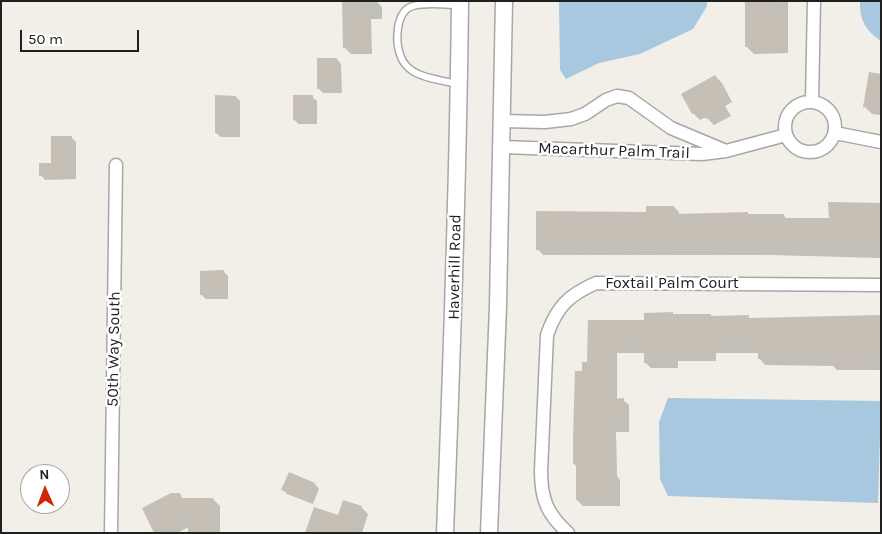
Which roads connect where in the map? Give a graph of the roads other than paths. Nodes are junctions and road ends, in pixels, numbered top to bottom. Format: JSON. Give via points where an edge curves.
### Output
{"nodes":[{"id":1,"x":504,"y":1,"type":"edge"},
{"id":2,"x":814,"y":1,"type":"edge"},
{"id":3,"x":460,"y":3,"type":"edge"},
{"id":4,"x":459,"y":85,"type":"junction"},
{"id":5,"x":812,"y":101,"type":"junction"},
{"id":6,"x":503,"y":121,"type":"junction"},
{"id":7,"x":835,"y":133,"type":"junction"},
{"id":8,"x":786,"y":135,"type":"junction"},
{"id":9,"x":881,"y":142,"type":"edge"},
{"id":10,"x":502,"y":147,"type":"junction"},
{"id":11,"x":726,"y":151,"type":"junction"},
{"id":12,"x":116,"y":165,"type":"dead end"},
{"id":13,"x":881,"y":285,"type":"edge"},
{"id":14,"x":112,"y":533,"type":"edge"},
{"id":15,"x":445,"y":533,"type":"edge"},
{"id":16,"x":489,"y":533,"type":"edge"},
{"id":17,"x":568,"y":533,"type":"edge"}],
"edges":[{"from":1,"to":6,"type":"street"},
{"from":2,"to":5,"type":"street"},
{"from":3,"to":4,"type":"street","name":"Haverhill Road"},
{"from":3,"to":4,"type":"lane","via":[[413,6],[400,20],[398,38],[401,59],[411,71]]},
{"from":4,"to":15,"type":"street","name":"Haverhill Road"},
{"from":5,"to":7,"type":"street","via":[[826,106],[831,112]]},
{"from":5,"to":8,"type":"street","via":[[796,105],[790,111],[784,127]]},
{"from":6,"to":10,"type":"street"},
{"from":6,"to":11,"type":"street","name":"Macarthur Palm Trail","via":[[571,119],[618,96],[629,98],[671,128]]},
{"from":7,"to":8,"type":"street","via":[[825,148],[816,152],[798,149]]},
{"from":7,"to":9,"type":"street"},
{"from":8,"to":11,"type":"street","name":"Macarthur Palm Trail"},
{"from":10,"to":11,"type":"street","name":"Macarthur Palm Trail","via":[[702,154]]},
{"from":10,"to":16,"type":"street"},
{"from":12,"to":14,"type":"street","name":"50th Way South"},
{"from":13,"to":17,"type":"street","name":"Foxtail Palm Court","via":[[596,283],[565,302],[553,318],[547,334],[540,471],[544,503]]}]}
